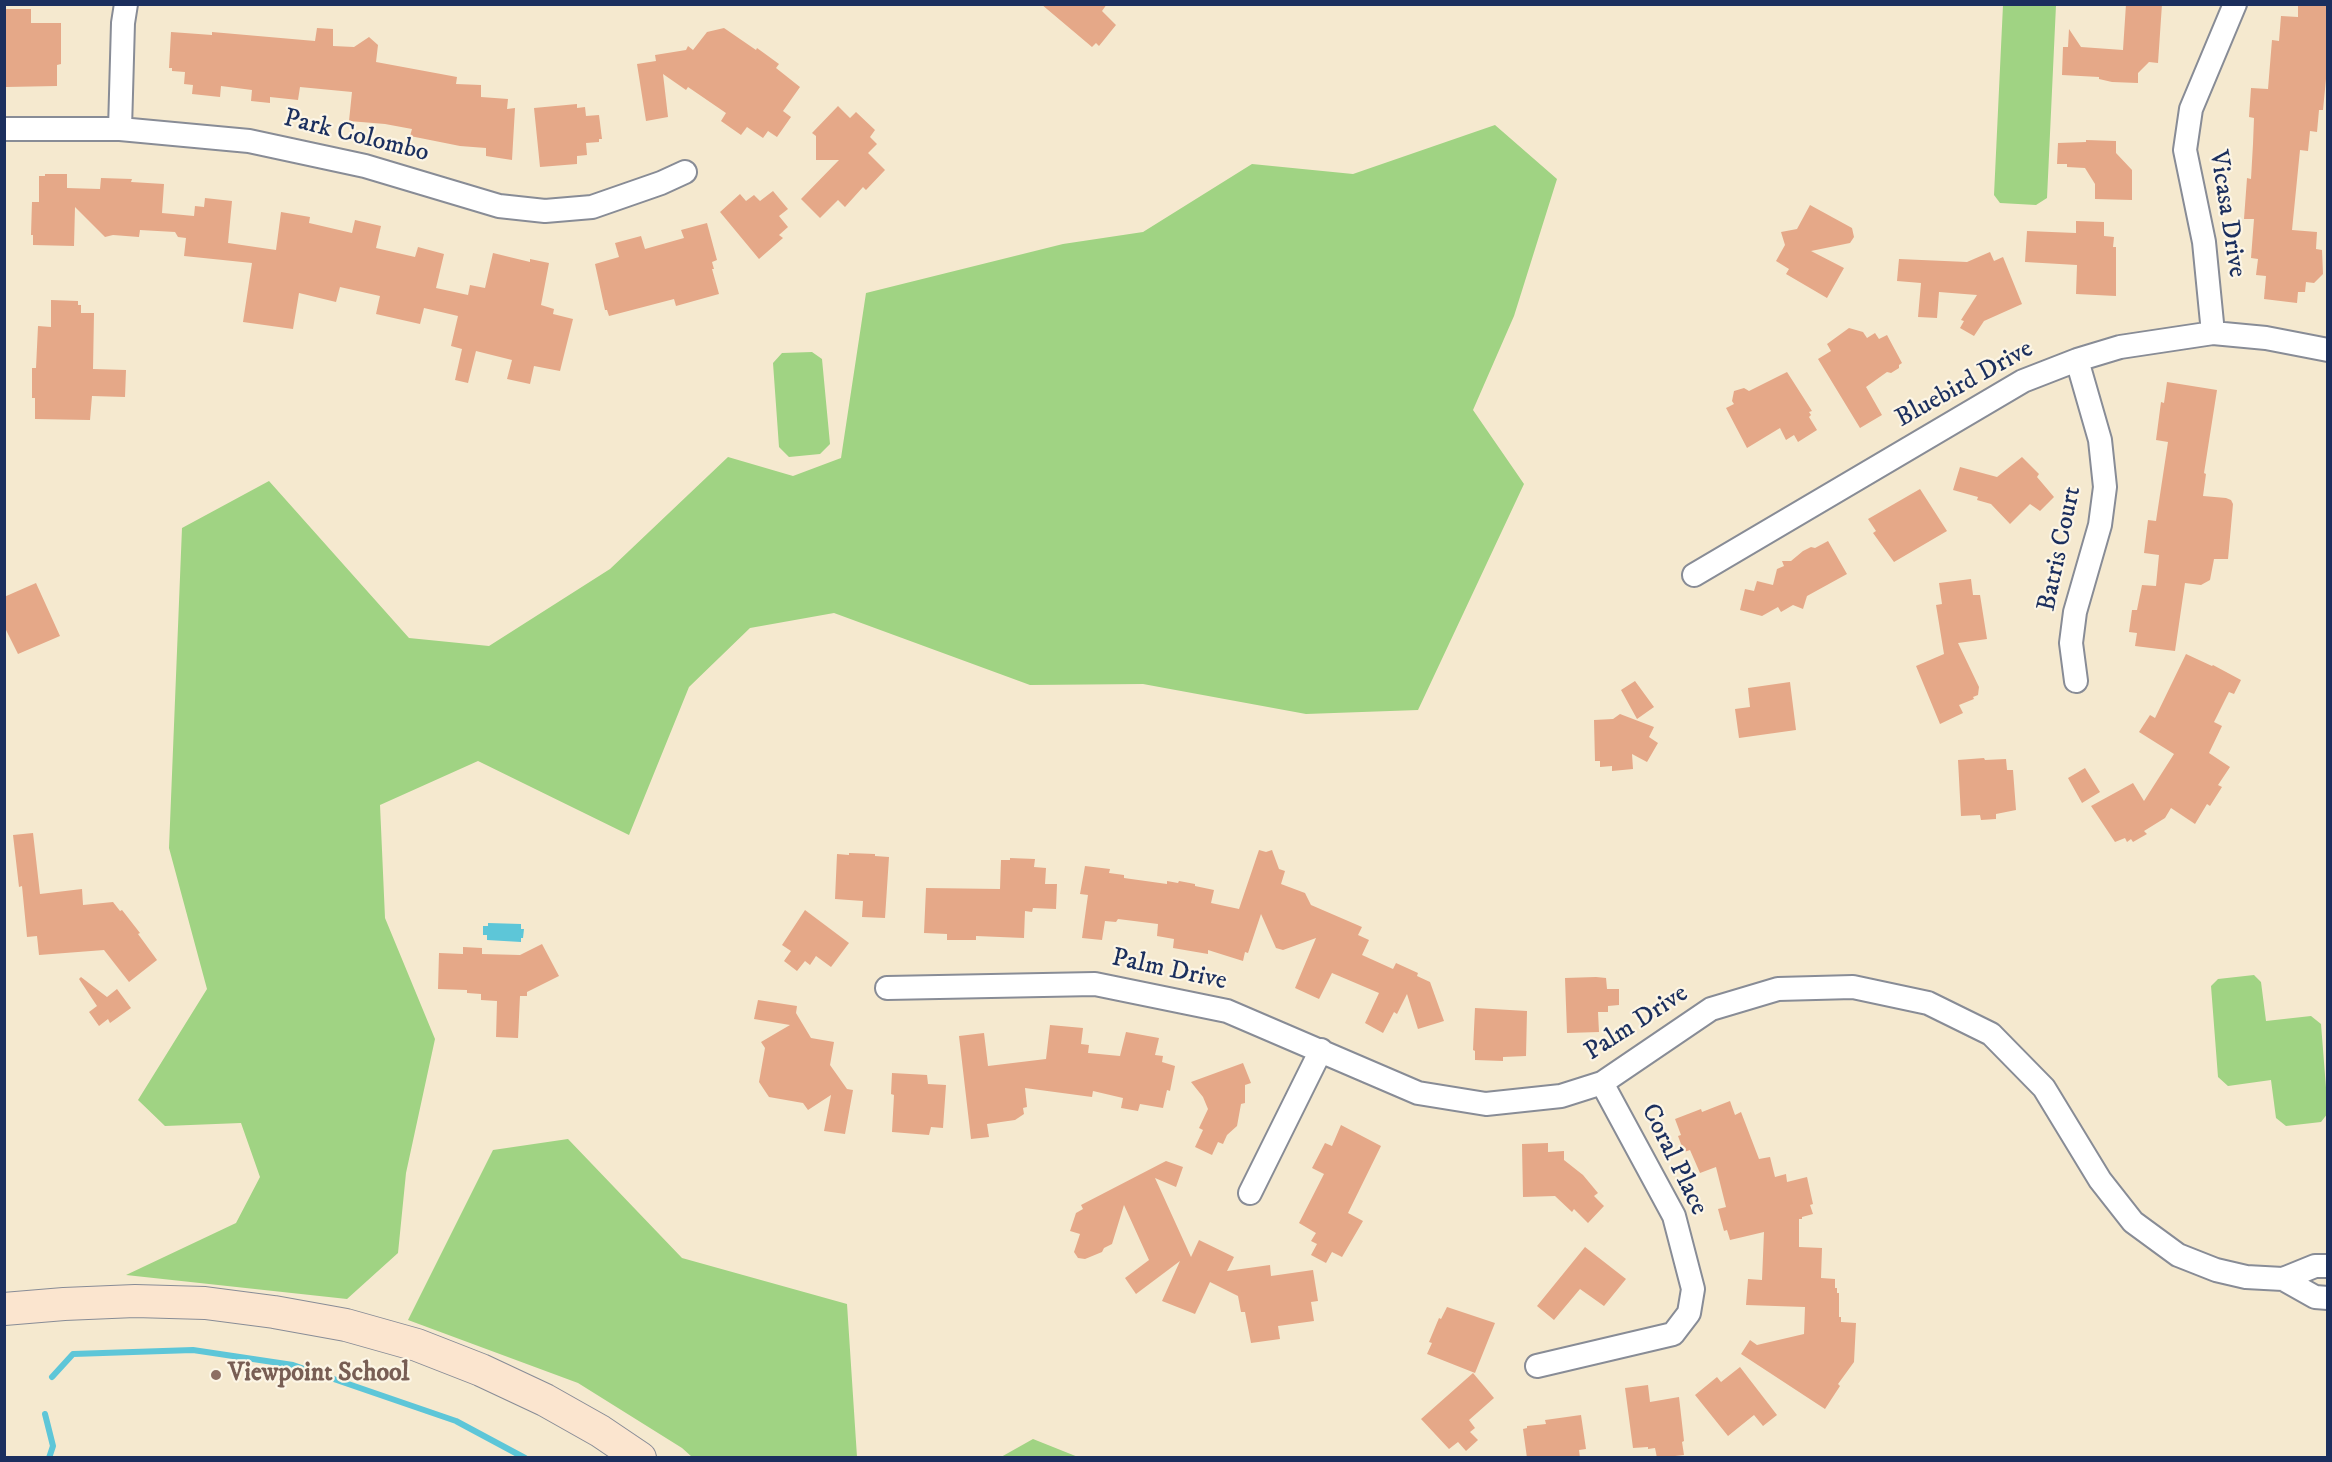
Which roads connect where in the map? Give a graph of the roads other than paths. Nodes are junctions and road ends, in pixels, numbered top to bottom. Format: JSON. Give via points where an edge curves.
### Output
{"nodes":[{"id":1,"x":126,"y":4,"type":"edge"},
{"id":2,"x":2235,"y":4,"type":"edge"},
{"id":3,"x":4,"y":129,"type":"edge"},
{"id":4,"x":120,"y":129,"type":"junction"},
{"id":5,"x":685,"y":172,"type":"dead end"},
{"id":6,"x":2213,"y":333,"type":"junction"},
{"id":7,"x":2328,"y":350,"type":"edge"},
{"id":8,"x":2078,"y":360,"type":"junction"},
{"id":9,"x":1694,"y":575,"type":"dead end"},
{"id":10,"x":2076,"y":681,"type":"dead end"},
{"id":11,"x":887,"y":988,"type":"dead end"},
{"id":12,"x":1321,"y":1050,"type":"junction"},
{"id":13,"x":1602,"y":1083,"type":"junction"},
{"id":14,"x":1250,"y":1193,"type":"dead end"},
{"id":15,"x":2328,"y":1266,"type":"edge"},
{"id":16,"x":2283,"y":1279,"type":"junction"},
{"id":17,"x":2328,"y":1298,"type":"edge"},
{"id":18,"x":4,"y":1309,"type":"edge"},
{"id":19,"x":1537,"y":1366,"type":"dead end"},
{"id":20,"x":640,"y":1458,"type":"edge"}],
"edges":[{"from":1,"to":4,"type":"street"},
{"from":2,"to":6,"type":"street","name":"Vicasa Drive","via":[[2191,109],[2185,150],[2204,242]]},
{"from":3,"to":4,"type":"street","name":"Park Colombo"},
{"from":4,"to":5,"type":"street","name":"Park Colombo","via":[[249,141],[365,166],[499,206],[545,211],[592,207]]},
{"from":6,"to":7,"type":"street","name":"Bluebird Drive"},
{"from":6,"to":8,"type":"street","name":"Bluebird Drive","via":[[2120,347]]},
{"from":8,"to":9,"type":"street","name":"Bluebird Drive","via":[[2023,381]]},
{"from":8,"to":10,"type":"street","name":"Batris Court","via":[[2100,440],[2105,487],[2100,525],[2071,643]]},
{"from":11,"to":12,"type":"street","name":"Palm Drive","via":[[1095,984],[1227,1011]]},
{"from":12,"to":13,"type":"street","name":"Palm Drive","via":[[1418,1093],[1486,1104],[1561,1096]]},
{"from":12,"to":14,"type":"street"},
{"from":13,"to":16,"type":"street","name":"Palm Drive","via":[[1712,1009],[1778,989],[1853,987],[1928,1003],[1991,1034],[2044,1088],[2100,1180],[2133,1222],[2178,1255],[2216,1270]]},
{"from":13,"to":19,"type":"street","name":"Coral Place","via":[[1674,1216],[1693,1289],[1689,1312],[1673,1334]]},
{"from":15,"to":16,"type":"street","name":"Palm Drive","via":[[2315,1266]]},
{"from":16,"to":17,"type":"street","name":"Palm Drive","via":[[2315,1297]]},
{"from":18,"to":20,"type":"main road","via":[[135,1301],[205,1303],[346,1325],[417,1345],[481,1370],[600,1431]]}]}
